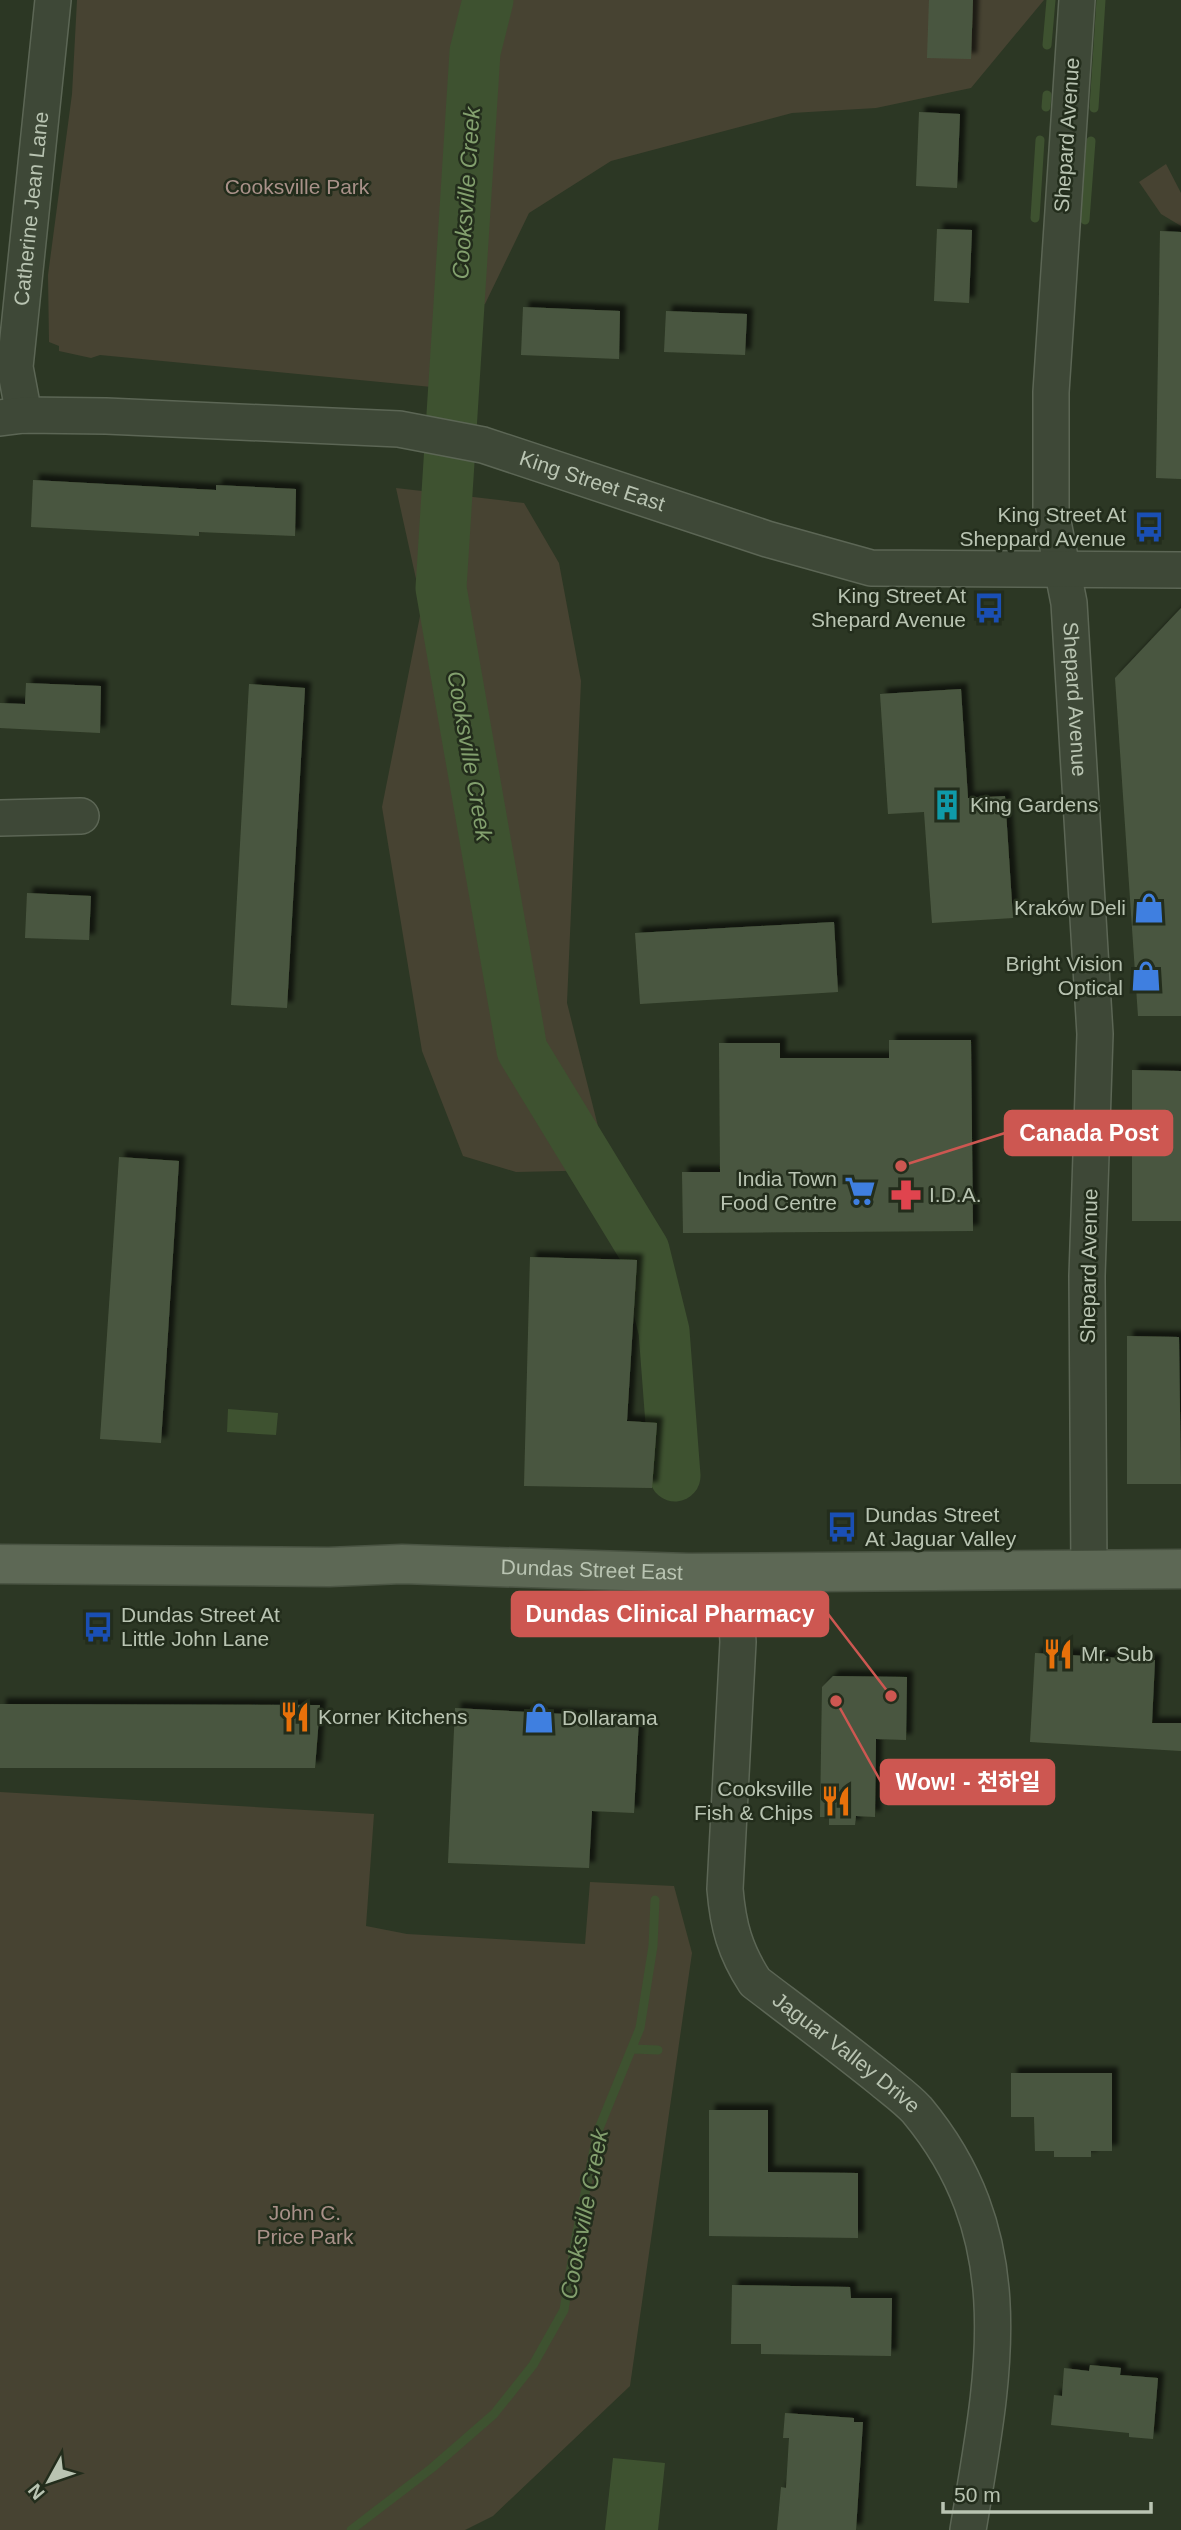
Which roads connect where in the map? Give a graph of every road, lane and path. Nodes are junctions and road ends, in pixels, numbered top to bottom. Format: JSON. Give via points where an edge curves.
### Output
{"nodes":[{"id":1,"x":53,"y":0,"type":"edge"},
{"id":2,"x":1077,"y":0,"type":"edge"},
{"id":3,"x":12,"y":416,"type":"edge"},
{"id":4,"x":1062,"y":570,"type":"junction"},
{"id":5,"x":1181,"y":570,"type":"edge"},
{"id":6,"x":80,"y":816,"type":"dead end"},
{"id":7,"x":0,"y":818,"type":"edge"},
{"id":8,"x":0,"y":1564,"type":"edge"},
{"id":9,"x":1089,"y":1569,"type":"junction"},
{"id":10,"x":1181,"y":1569,"type":"edge"},
{"id":11,"x":734,"y":1572,"type":"junction"},
{"id":12,"x":968,"y":2530,"type":"edge"}],
"edges":[{"from":1,"to":3,"type":"street","name":"Catherine Jean Lane"},
{"from":2,"to":4,"type":"street","name":"Shepard Avenue","via":[[1051,392],[1051,512]]},
{"from":3,"to":4,"type":"street","name":"King Street East","via":[[399,429],[483,445],[871,568]]},
{"from":4,"to":5,"type":"street","name":"King Street East"},
{"from":4,"to":9,"type":"street","name":"Shepard Avenue","via":[[1070,616],[1095,1034],[1087,1276]]},
{"from":6,"to":7,"type":"street"},
{"from":8,"to":11,"type":"main road","name":"Dundas Street East","via":[[402,1564]]},
{"from":9,"to":10,"type":"main road","name":"Dundas Street East"},
{"from":9,"to":11,"type":"main road","name":"Dundas Street East"},
{"from":11,"to":12,"type":"street","name":"Jaguar Valley Drive","via":[[738,1642],[726,1851],[728,1927],[738,1957],[755,1982],[916,2109],[968,2189],[982,2227],[995,2310]]}]}
